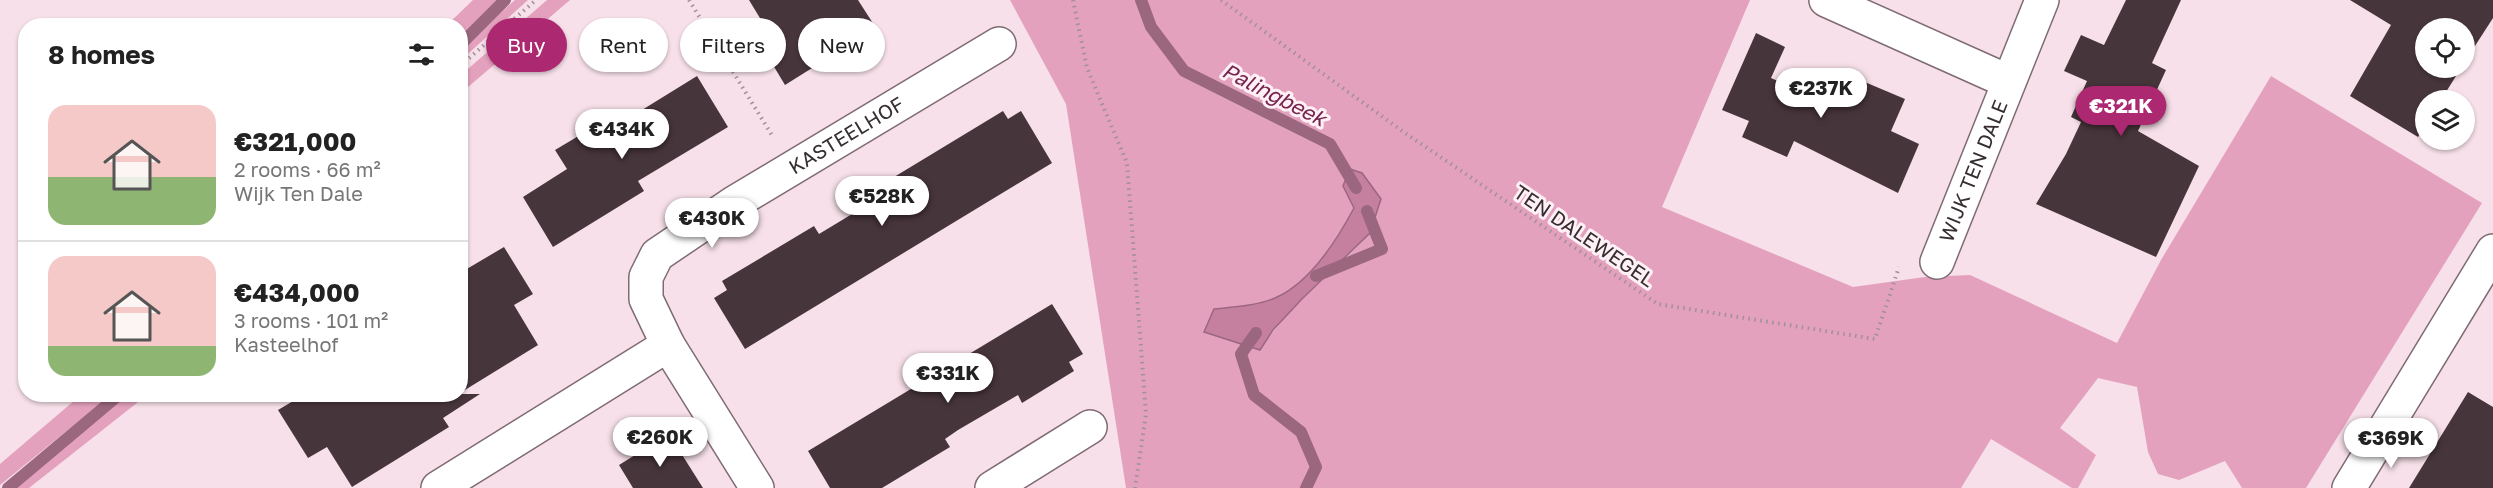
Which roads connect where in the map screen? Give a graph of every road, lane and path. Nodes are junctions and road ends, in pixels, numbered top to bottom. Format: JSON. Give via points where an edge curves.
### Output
{"nodes":[{"id":1,"x":536,"y":0,"type":"edge"},
{"id":2,"x":689,"y":0,"type":"edge"},
{"id":3,"x":1073,"y":0,"type":"edge"},
{"id":4,"x":1221,"y":0,"type":"edge"},
{"id":5,"x":1826,"y":0,"type":"edge"},
{"id":6,"x":2042,"y":0,"type":"edge"},
{"id":7,"x":999,"y":44,"type":"dead end"},
{"id":8,"x":468,"y":59,"type":"edge"},
{"id":9,"x":2007,"y":81,"type":"junction"},
{"id":10,"x":792,"y":169,"type":"junction"},
{"id":11,"x":2493,"y":251,"type":"edge"},
{"id":12,"x":1937,"y":262,"type":"joint"},
{"id":13,"x":668,"y":345,"type":"junction"},
{"id":14,"x":1090,"y":427,"type":"dead end"},
{"id":15,"x":438,"y":488,"type":"edge"},
{"id":16,"x":757,"y":488,"type":"edge"},
{"id":17,"x":992,"y":488,"type":"edge"},
{"id":18,"x":1135,"y":488,"type":"edge"},
{"id":19,"x":2349,"y":488,"type":"edge"}],
"edges":[{"from":1,"to":8,"type":"path"},
{"from":2,"to":10,"type":"path"},
{"from":3,"to":18,"type":"path","via":[[1087,68],[1127,163],[1146,414]]},
{"from":4,"to":12,"type":"path","name":"TEN DALEWEGEL","via":[[1405,133],[1658,304],[1875,339],[1899,267]]},
{"from":5,"to":9,"type":"street","name":"WIJK TEN DALE"},
{"from":6,"to":9,"type":"street","name":"WIJK TEN DALE"},
{"from":7,"to":10,"type":"street","name":"KASTEELHOF"},
{"from":9,"to":12,"type":"street","name":"WIJK TEN DALE"},
{"from":10,"to":13,"type":"street","name":"KASTEELHOF","via":[[657,255],[646,277],[646,299]]},
{"from":11,"to":19,"type":"street"},
{"from":13,"to":15,"type":"street"},
{"from":13,"to":16,"type":"street","name":"KASTEELHOF"},
{"from":14,"to":17,"type":"street"}]}
